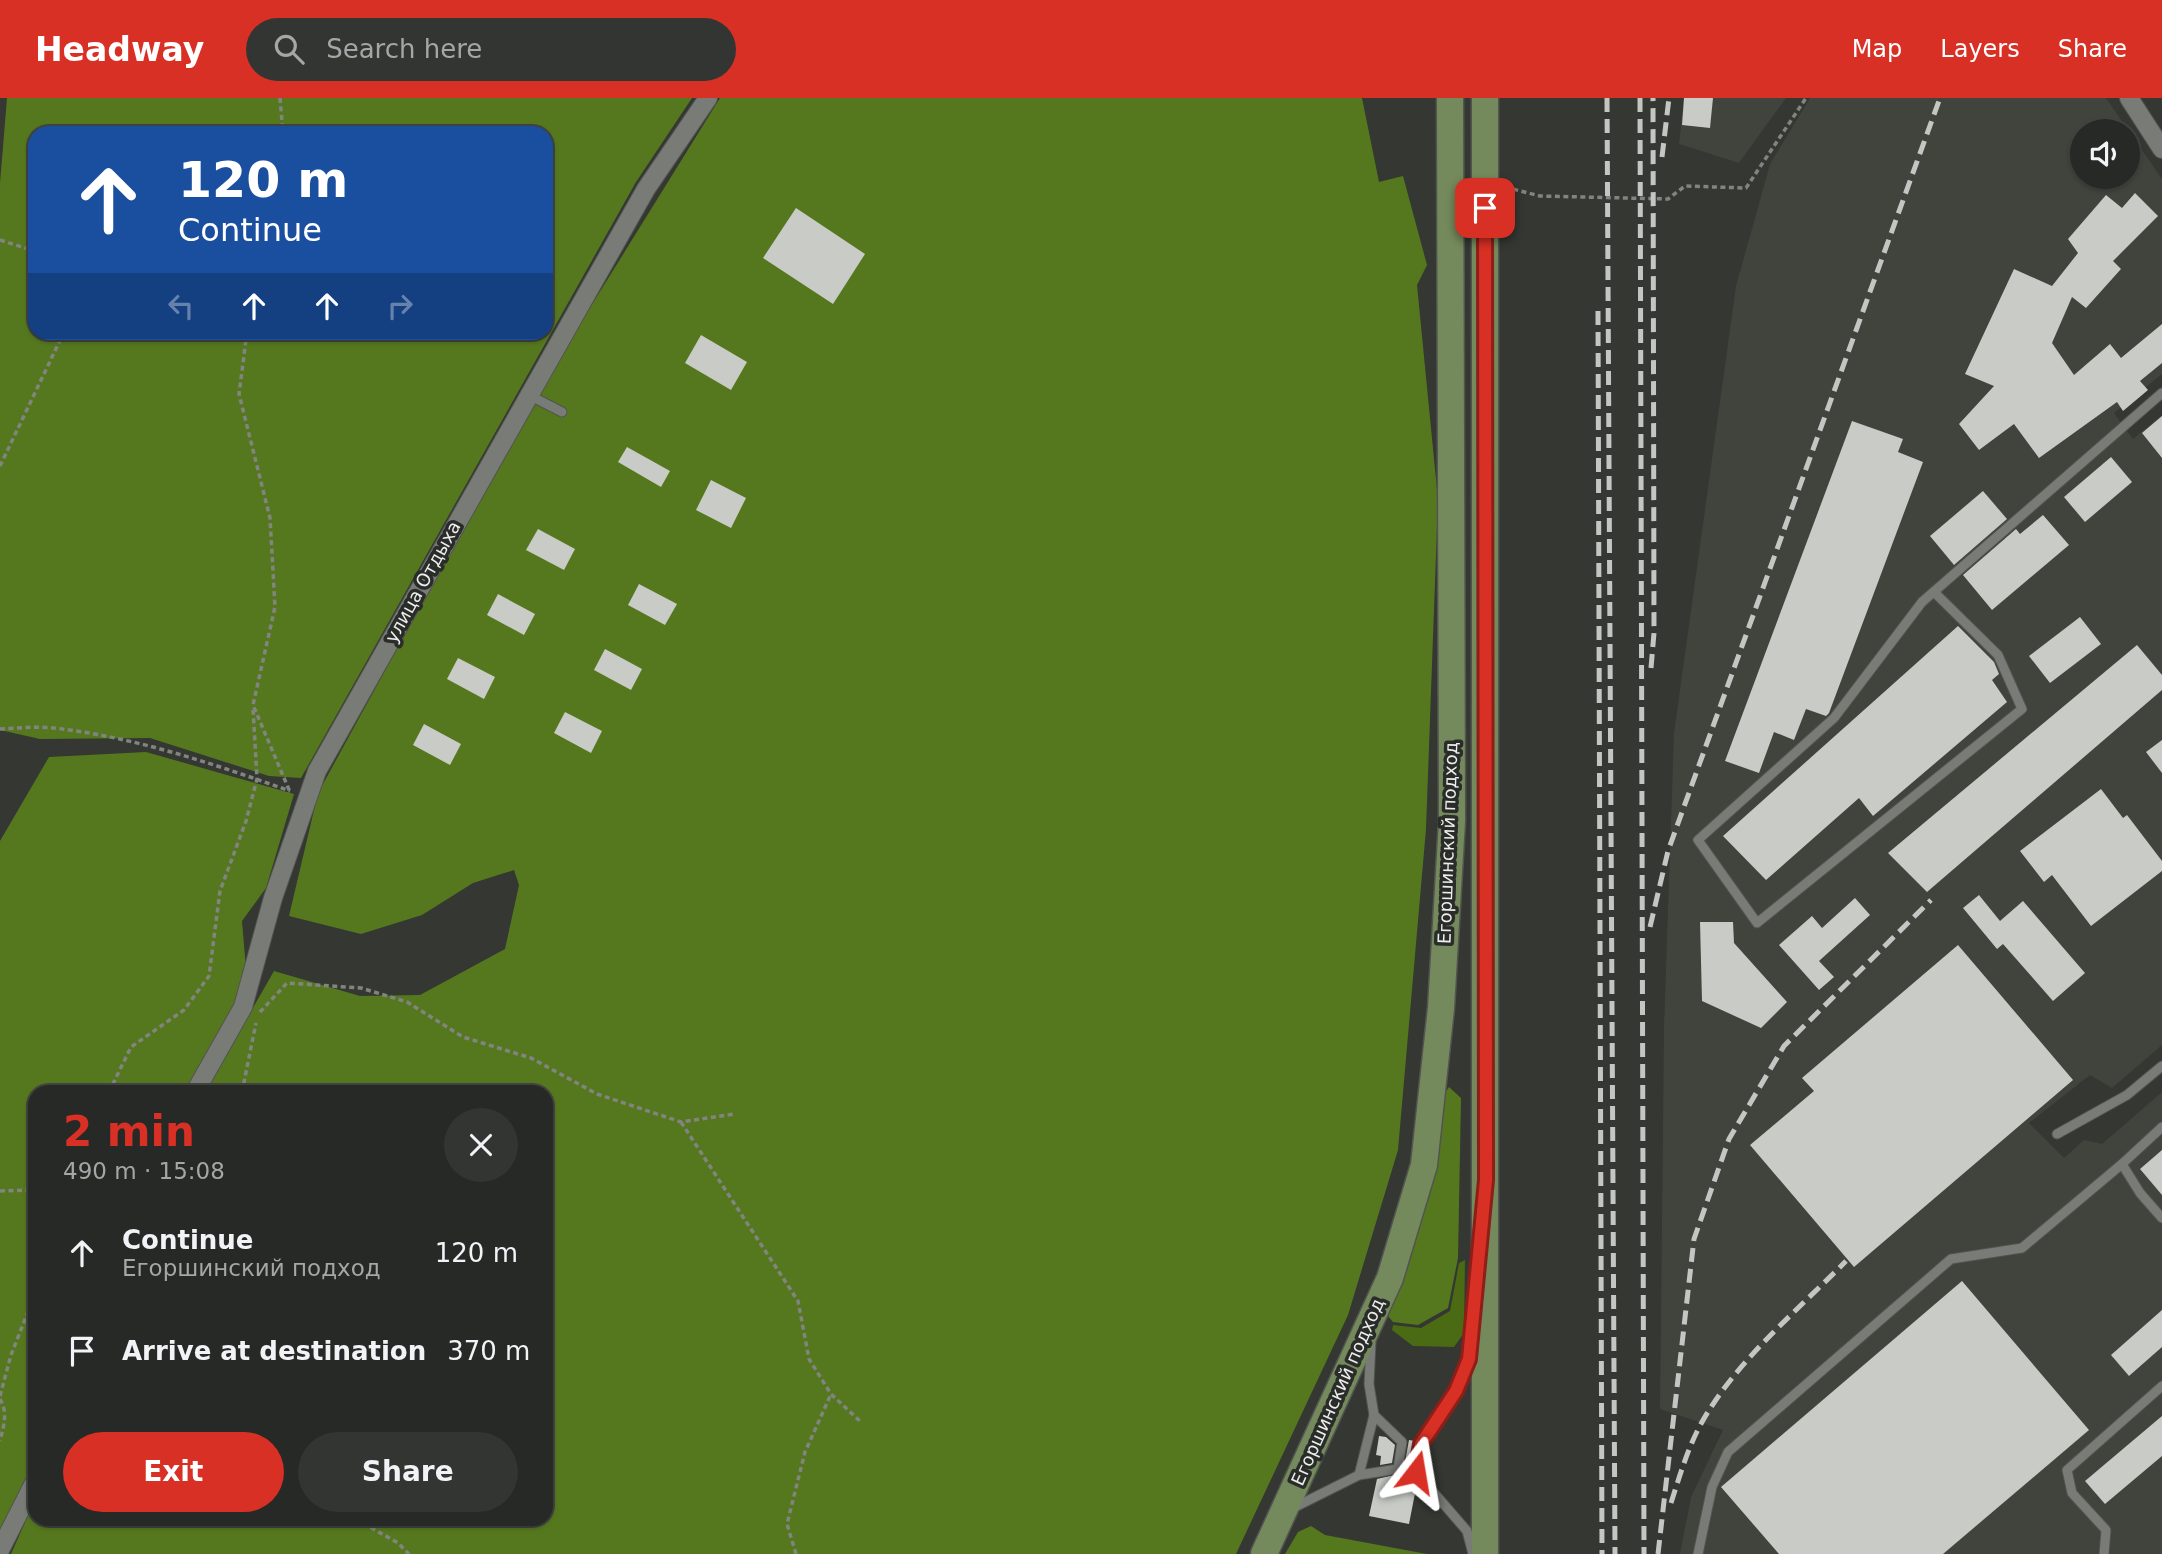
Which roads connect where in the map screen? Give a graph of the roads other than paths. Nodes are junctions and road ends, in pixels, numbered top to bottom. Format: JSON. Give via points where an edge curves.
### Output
{"nodes":[{"id":1,"x":708,"y":98,"type":"edge"},
{"id":2,"x":1450,"y":98,"type":"edge"},
{"id":3,"x":1485,"y":98,"type":"edge"},
{"id":4,"x":2129,"y":98,"type":"edge"},
{"id":5,"x":2162,"y":149,"type":"edge"},
{"id":6,"x":2162,"y":393,"type":"edge"},
{"id":7,"x":529,"y":395,"type":"junction"},
{"id":8,"x":562,"y":412,"type":"dead end"},
{"id":9,"x":1934,"y":592,"type":"junction"},
{"id":10,"x":2162,"y":1066,"type":"edge"},
{"id":11,"x":200,"y":1085,"type":"edge"},
{"id":12,"x":2162,"y":1127,"type":"edge"},
{"id":13,"x":2057,"y":1134,"type":"dead end"},
{"id":14,"x":2123,"y":1164,"type":"junction"},
{"id":15,"x":1486,"y":1180,"type":"junction"},
{"id":16,"x":2162,"y":1218,"type":"edge"},
{"id":17,"x":1390,"y":1278,"type":"junction"},
{"id":18,"x":2162,"y":1386,"type":"edge"},
{"id":19,"x":1374,"y":1415,"type":"junction"},
{"id":20,"x":1359,"y":1475,"type":"junction"},
{"id":21,"x":28,"y":1495,"type":"edge"},
{"id":22,"x":1284,"y":1512,"type":"junction"},
{"id":23,"x":0,"y":1550,"type":"edge"},
{"id":24,"x":1265,"y":1554,"type":"edge"},
{"id":25,"x":1473,"y":1554,"type":"edge"},
{"id":26,"x":1485,"y":1554,"type":"edge"},
{"id":27,"x":1698,"y":1554,"type":"edge"},
{"id":28,"x":2105,"y":1554,"type":"edge"}],
"edges":[{"from":1,"to":7,"type":"street","name":"улица Отдыха","via":[[646,189]]},
{"from":2,"to":17,"type":"main road","name":"Егоршинский подход","via":[[1452,821],[1448,912],[1424,1165]]},
{"from":3,"to":15,"type":"main road","name":"Егоршинский подход"},
{"from":4,"to":5,"type":"street"},
{"from":6,"to":9,"type":"lane"},
{"from":7,"to":8,"type":"lane"},
{"from":7,"to":11,"type":"street","name":"улица Отдыха","via":[[317,771],[273,898],[251,1011]]},
{"from":9,"to":9,"type":"lane","via":[[1835,718],[1698,840],[1757,923],[2022,709],[1998,655]]},
{"from":10,"to":13,"type":"lane","via":[[2127,1095]]},
{"from":12,"to":14,"type":"lane"},
{"from":14,"to":16,"type":"lane"},
{"from":14,"to":27,"type":"lane","via":[[2022,1248],[1951,1259],[1728,1452],[1712,1487]]},
{"from":15,"to":25,"type":"lane","via":[[1469,1359],[1456,1391],[1421,1444],[1416,1472],[1467,1531]]},
{"from":15,"to":26,"type":"main road","name":"Егоршинский подход"},
{"from":17,"to":19,"type":"lane","via":[[1370,1344]]},
{"from":17,"to":22,"type":"main road","name":"Егоршинский подход"},
{"from":18,"to":28,"type":"lane","via":[[2067,1470],[2072,1493],[2106,1531]]},
{"from":19,"to":20,"type":"lane"},
{"from":19,"to":20,"type":"lane","via":[[1402,1442],[1398,1469]]},
{"from":20,"to":22,"type":"lane"},
{"from":21,"to":23,"type":"street"},
{"from":22,"to":24,"type":"main road","name":"Егоршинский подход"}]}
